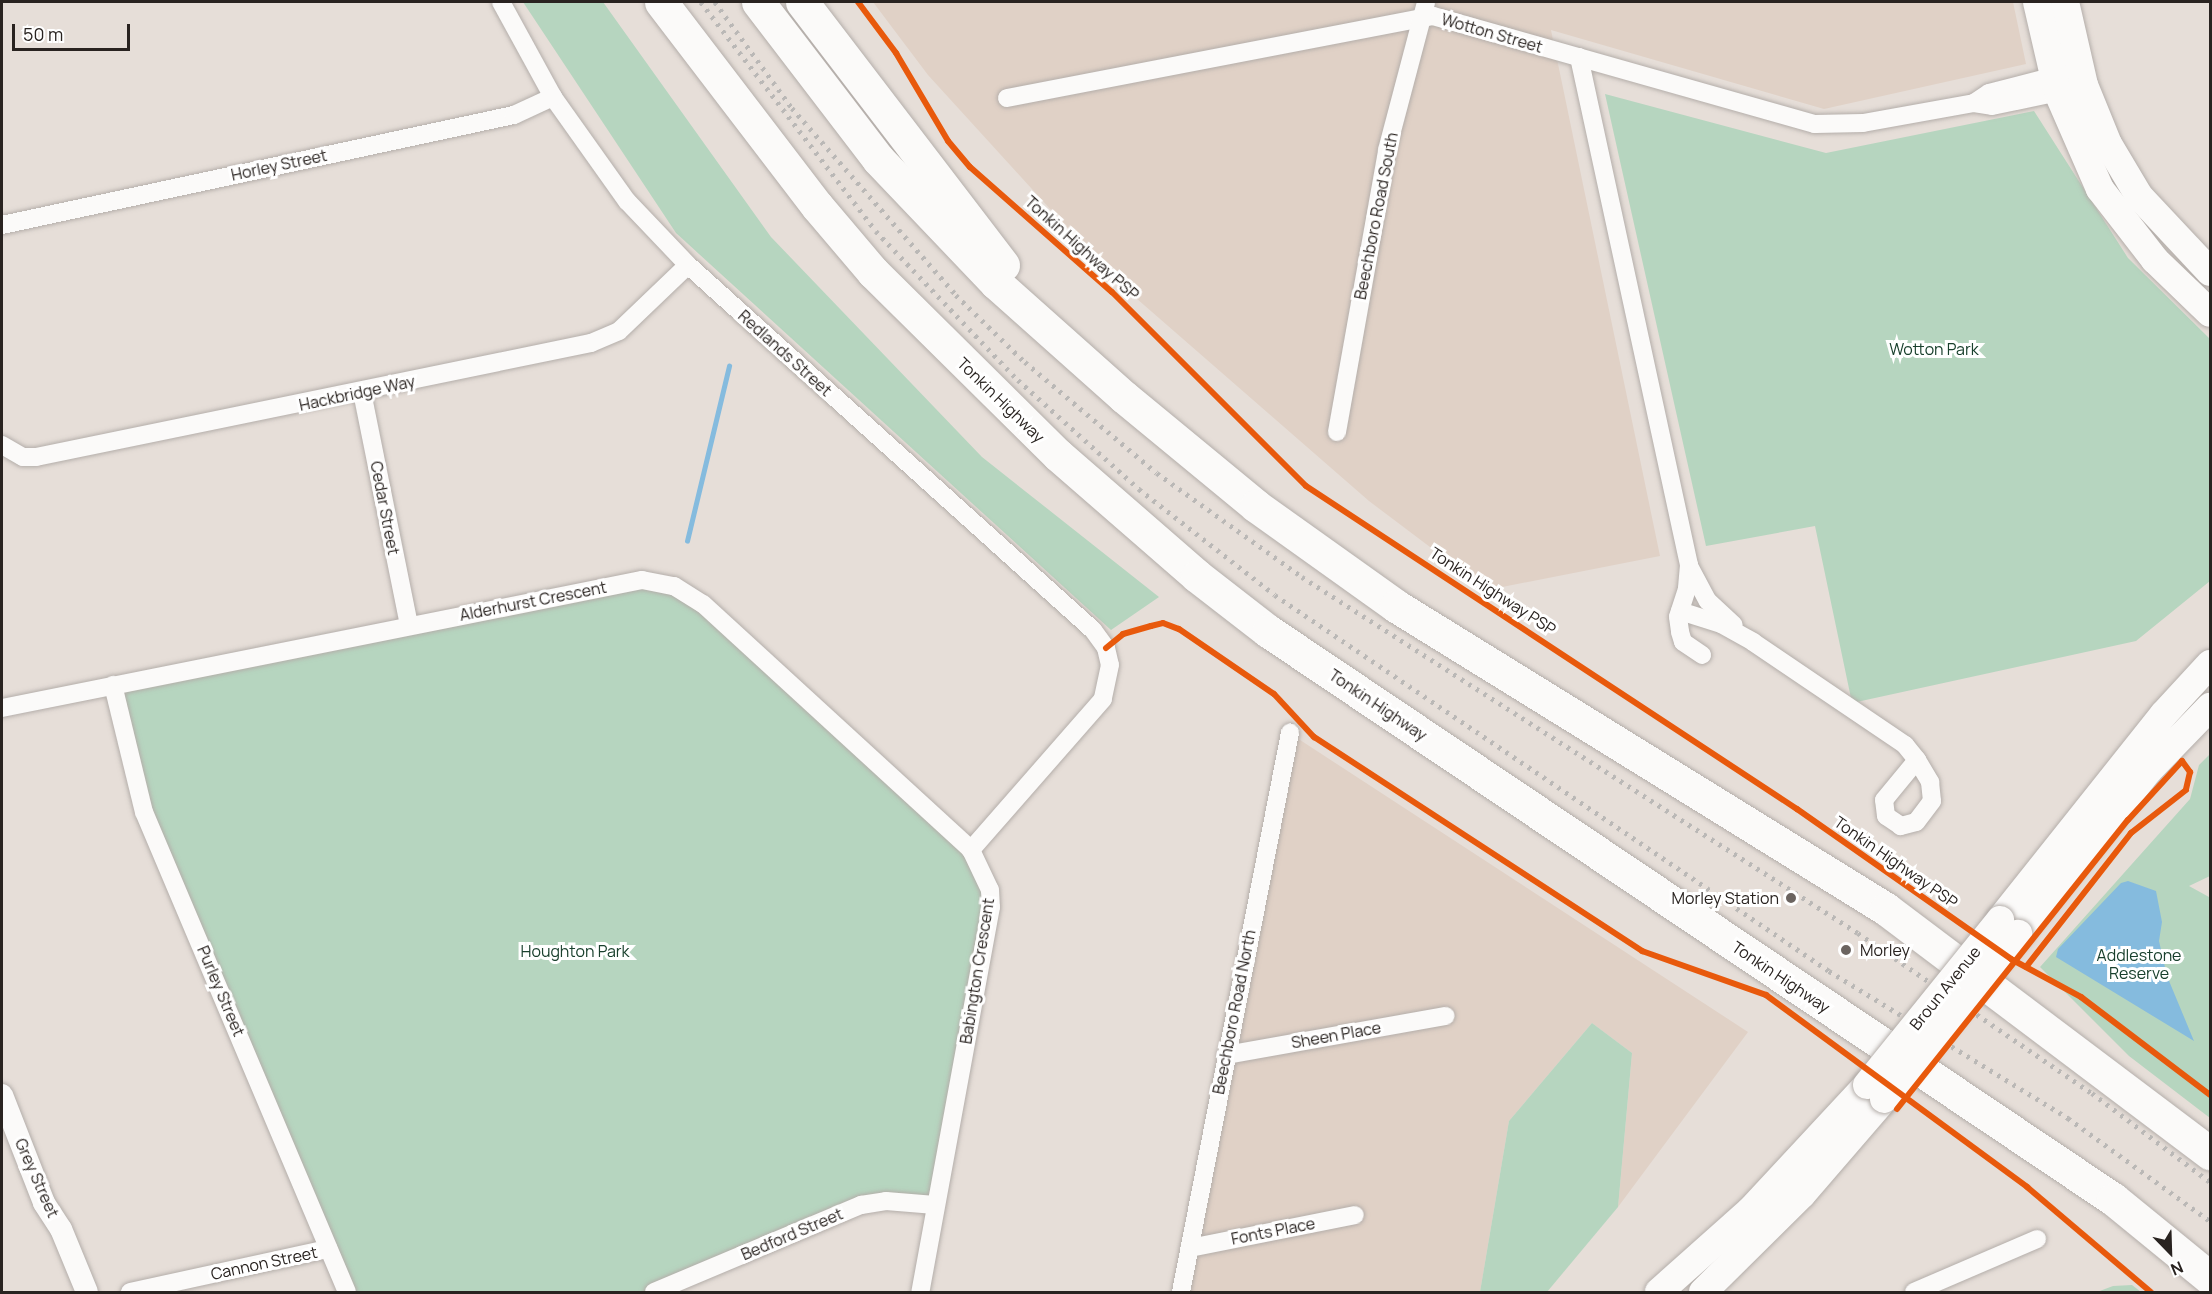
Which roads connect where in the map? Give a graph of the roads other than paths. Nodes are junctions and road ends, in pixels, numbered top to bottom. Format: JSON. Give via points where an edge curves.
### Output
{"nodes":[{"id":1,"x":501,"y":2,"type":"edge"},
{"id":2,"x":648,"y":2,"type":"edge"},
{"id":3,"x":661,"y":2,"type":"edge"},
{"id":4,"x":758,"y":2,"type":"edge"},
{"id":5,"x":802,"y":2,"type":"edge"},
{"id":6,"x":2037,"y":2,"type":"edge"},
{"id":7,"x":2066,"y":2,"type":"edge"},
{"id":8,"x":1424,"y":9,"type":"edge"},
{"id":9,"x":682,"y":32,"type":"junction"},
{"id":10,"x":1579,"y":57,"type":"junction"},
{"id":11,"x":2074,"y":86,"type":"junction"},
{"id":12,"x":553,"y":97,"type":"junction"},
{"id":13,"x":1007,"y":98,"type":"dead end"},
{"id":14,"x":2,"y":225,"type":"edge"},
{"id":15,"x":688,"y":265,"type":"junction"},
{"id":16,"x":2205,"y":267,"type":"edge"},
{"id":17,"x":2178,"y":282,"type":"junction"},
{"id":18,"x":2211,"y":313,"type":"edge"},
{"id":19,"x":1061,"y":339,"type":"junction"},
{"id":20,"x":362,"y":392,"type":"junction"},
{"id":21,"x":1337,"y":432,"type":"dead end"},
{"id":22,"x":2,"y":446,"type":"edge"},
{"id":23,"x":1689,"y":565,"type":"junction"},
{"id":24,"x":1680,"y":611,"type":"junction"},
{"id":25,"x":409,"y":625,"type":"junction"},
{"id":26,"x":1753,"y":642,"type":"junction"},
{"id":27,"x":1702,"y":656,"type":"dead end"},
{"id":28,"x":2211,"y":664,"type":"edge"},
{"id":29,"x":113,"y":685,"type":"junction"},
{"id":30,"x":2211,"y":707,"type":"edge"},
{"id":31,"x":2,"y":708,"type":"edge"},
{"id":32,"x":1290,"y":733,"type":"dead end"},
{"id":33,"x":1917,"y":759,"type":"dead end"},
{"id":34,"x":971,"y":849,"type":"junction"},
{"id":35,"x":2009,"y":927,"type":"junction"},
{"id":36,"x":1446,"y":1016,"type":"dead end"},
{"id":37,"x":1226,"y":1055,"type":"junction"},
{"id":38,"x":2096,"y":1065,"type":"junction"},
{"id":39,"x":1875,"y":1092,"type":"junction"},
{"id":40,"x":2,"y":1095,"type":"edge"},
{"id":41,"x":2211,"y":1138,"type":"edge"},
{"id":42,"x":2211,"y":1153,"type":"edge"},
{"id":43,"x":935,"y":1205,"type":"junction"},
{"id":44,"x":1355,"y":1215,"type":"dead end"},
{"id":45,"x":2037,"y":1239,"type":"dead end"},
{"id":46,"x":1190,"y":1248,"type":"junction"},
{"id":47,"x":328,"y":1249,"type":"junction"},
{"id":48,"x":2206,"y":1276,"type":"edge"},
{"id":49,"x":924,"y":1292,"type":"edge"},
{"id":50,"x":87,"y":1293,"type":"edge"},
{"id":51,"x":130,"y":1293,"type":"edge"},
{"id":52,"x":347,"y":1293,"type":"edge"},
{"id":53,"x":654,"y":1293,"type":"edge"},
{"id":54,"x":1181,"y":1293,"type":"edge"},
{"id":55,"x":1659,"y":1293,"type":"edge"},
{"id":56,"x":1703,"y":1293,"type":"edge"},
{"id":57,"x":1914,"y":1293,"type":"edge"}],
"edges":[{"from":1,"to":12,"type":"street","name":"Redlands Street"},
{"from":2,"to":9,"type":"highway"},
{"from":3,"to":9,"type":"highway","name":"Tonkin Highway"},
{"from":4,"to":19,"type":"highway","via":[[878,159],[996,283]]},
{"from":5,"to":19,"type":"highway"},
{"from":6,"to":11,"type":"main road"},
{"from":7,"to":11,"type":"main road"},
{"from":8,"to":10,"type":"street","name":"Wotton Street","via":[[1433,16]]},
{"from":8,"to":13,"type":"street","name":"Wotton Street"},
{"from":8,"to":21,"type":"street","name":"Beechboro Road South","via":[[1387,150]]},
{"from":9,"to":48,"type":"highway","name":"Tonkin Highway","via":[[817,206],[881,279],[1058,455],[1197,576],[1277,637],[2113,1199]]},
{"from":10,"to":11,"type":"street","name":"Wotton Street","via":[[1815,124],[1854,124],[1974,103],[1989,93]]},
{"from":10,"to":23,"type":"street"},
{"from":11,"to":16,"type":"main road","via":[[2139,196]]},
{"from":11,"to":17,"type":"main road","via":[[2080,104],[2076,110],[2086,137],[2087,166],[2116,214]]},
{"from":12,"to":14,"type":"street","name":"Horley Street","via":[[514,115]]},
{"from":12,"to":15,"type":"street","name":"Redlands Street","via":[[627,201]]},
{"from":15,"to":20,"type":"street","name":"Hackbridge Way","via":[[619,331],[591,343]]},
{"from":15,"to":34,"type":"street","name":"Redlands Street","via":[[1093,630],[1106,648],[1110,665],[1103,699]]},
{"from":16,"to":17,"type":"main road"},
{"from":17,"to":18,"type":"main road"},
{"from":19,"to":38,"type":"highway","via":[[1183,447],[1325,557],[1396,606],[1886,909]]},
{"from":20,"to":22,"type":"street","name":"Hackbridge Way","via":[[36,458],[23,457]]},
{"from":20,"to":25,"type":"street","name":"Cedar Street"},
{"from":23,"to":24,"type":"street"},
{"from":23,"to":26,"type":"street","via":[[1708,601]]},
{"from":24,"to":26,"type":"street","via":[[1721,624]]},
{"from":24,"to":27,"type":"street","via":[[1683,642]]},
{"from":25,"to":29,"type":"street","name":"Alderhurst Crescent"},
{"from":25,"to":34,"type":"street","name":"Alderhurst Crescent","via":[[642,579],[674,586],[703,604]]},
{"from":26,"to":33,"type":"street","via":[[1905,745]]},
{"from":28,"to":35,"type":"main road","name":"Broun Avenue","via":[[2164,714]]},
{"from":29,"to":31,"type":"street","name":"Alderhurst Crescent"},
{"from":29,"to":47,"type":"street","name":"Purley Street","via":[[144,812]]},
{"from":30,"to":35,"type":"main road","name":"Broun Avenue","via":[[2149,770]]},
{"from":32,"to":37,"type":"street","name":"Beechboro Road North"},
{"from":34,"to":43,"type":"street","name":"Babington Crescent","via":[[983,869],[990,907]]},
{"from":35,"to":39,"type":"main road","name":"Broun Avenue","bridge":true},
{"from":36,"to":37,"type":"street","name":"Sheen Place"},
{"from":37,"to":46,"type":"street","name":"Beechboro Road North"},
{"from":38,"to":41,"type":"highway"},
{"from":38,"to":42,"type":"highway"},
{"from":39,"to":55,"type":"main road","name":"Broun Avenue"},
{"from":39,"to":56,"type":"main road","name":"Broun Avenue","via":[[1802,1194]]},
{"from":40,"to":50,"type":"street","name":"Grey Street","via":[[44,1203],[61,1229]]},
{"from":43,"to":49,"type":"street","name":"Babington Crescent"},
{"from":43,"to":53,"type":"street","name":"Bedford Street","via":[[886,1201],[861,1205]]},
{"from":44,"to":46,"type":"street","name":"Fonts Place"},
{"from":45,"to":57,"type":"street"},
{"from":46,"to":54,"type":"street","name":"Beechboro Road North"},
{"from":47,"to":51,"type":"street","name":"Cannon Street"},
{"from":47,"to":52,"type":"street","name":"Purley Street"}]}
